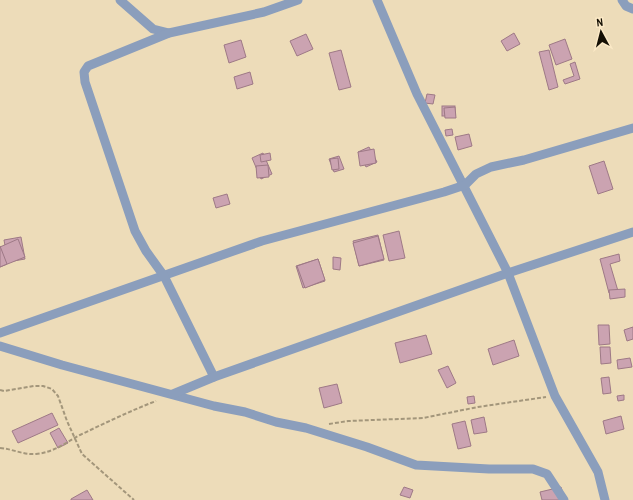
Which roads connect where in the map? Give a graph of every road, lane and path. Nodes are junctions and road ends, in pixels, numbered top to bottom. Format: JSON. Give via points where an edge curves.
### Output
{"nodes":[{"id":1,"x":120,"y":0,"type":"edge"},
{"id":2,"x":298,"y":0,"type":"edge"},
{"id":3,"x":377,"y":0,"type":"edge"},
{"id":4,"x":622,"y":0,"type":"edge"},
{"id":5,"x":633,"y":9,"type":"edge"},
{"id":6,"x":169,"y":33,"type":"junction"},
{"id":7,"x":633,"y":128,"type":"edge"},
{"id":8,"x":464,"y":185,"type":"junction"},
{"id":9,"x":633,"y":232,"type":"edge"},
{"id":10,"x":508,"y":273,"type":"junction"},
{"id":11,"x":164,"y":276,"type":"junction"},
{"id":12,"x":0,"y":334,"type":"edge"},
{"id":13,"x":0,"y":346,"type":"edge"},
{"id":14,"x":214,"y":377,"type":"junction"},
{"id":15,"x":0,"y":390,"type":"edge"},
{"id":16,"x":173,"y":394,"type":"junction"},
{"id":17,"x":554,"y":396,"type":"junction"},
{"id":18,"x":327,"y":424,"type":"dead end"},
{"id":19,"x":75,"y":438,"type":"junction"},
{"id":20,"x":0,"y":448,"type":"edge"},
{"id":21,"x":134,"y":500,"type":"edge"},
{"id":22,"x":564,"y":500,"type":"edge"},
{"id":23,"x":605,"y":500,"type":"edge"}],
"edges":[{"from":1,"to":6,"type":"street","via":[[153,29]]},
{"from":2,"to":6,"type":"street","via":[[264,12]]},
{"from":3,"to":8,"type":"street","via":[[417,94]]},
{"from":4,"to":5,"type":"street","via":[[626,6]]},
{"from":6,"to":11,"type":"street","via":[[88,66],[84,72],[91,102],[135,231]]},
{"from":7,"to":8,"type":"street","via":[[491,167],[476,174]]},
{"from":8,"to":10,"type":"street"},
{"from":8,"to":11,"type":"street","via":[[262,241]]},
{"from":9,"to":10,"type":"street"},
{"from":10,"to":14,"type":"street"},
{"from":10,"to":17,"type":"street"},
{"from":11,"to":12,"type":"street"},
{"from":11,"to":14,"type":"street"},
{"from":13,"to":16,"type":"street"},
{"from":14,"to":16,"type":"street"},
{"from":15,"to":19,"type":"path","via":[[34,386],[52,389],[58,396]]},
{"from":16,"to":19,"type":"path","via":[[128,412]]},
{"from":16,"to":22,"type":"street","via":[[306,428],[416,465],[533,469],[547,474]]},
{"from":17,"to":18,"type":"path","via":[[423,418]]},
{"from":17,"to":23,"type":"street","via":[[598,472]]},
{"from":19,"to":20,"type":"path","via":[[58,448],[37,454],[22,454]]},
{"from":19,"to":21,"type":"path","via":[[82,454]]}]}
